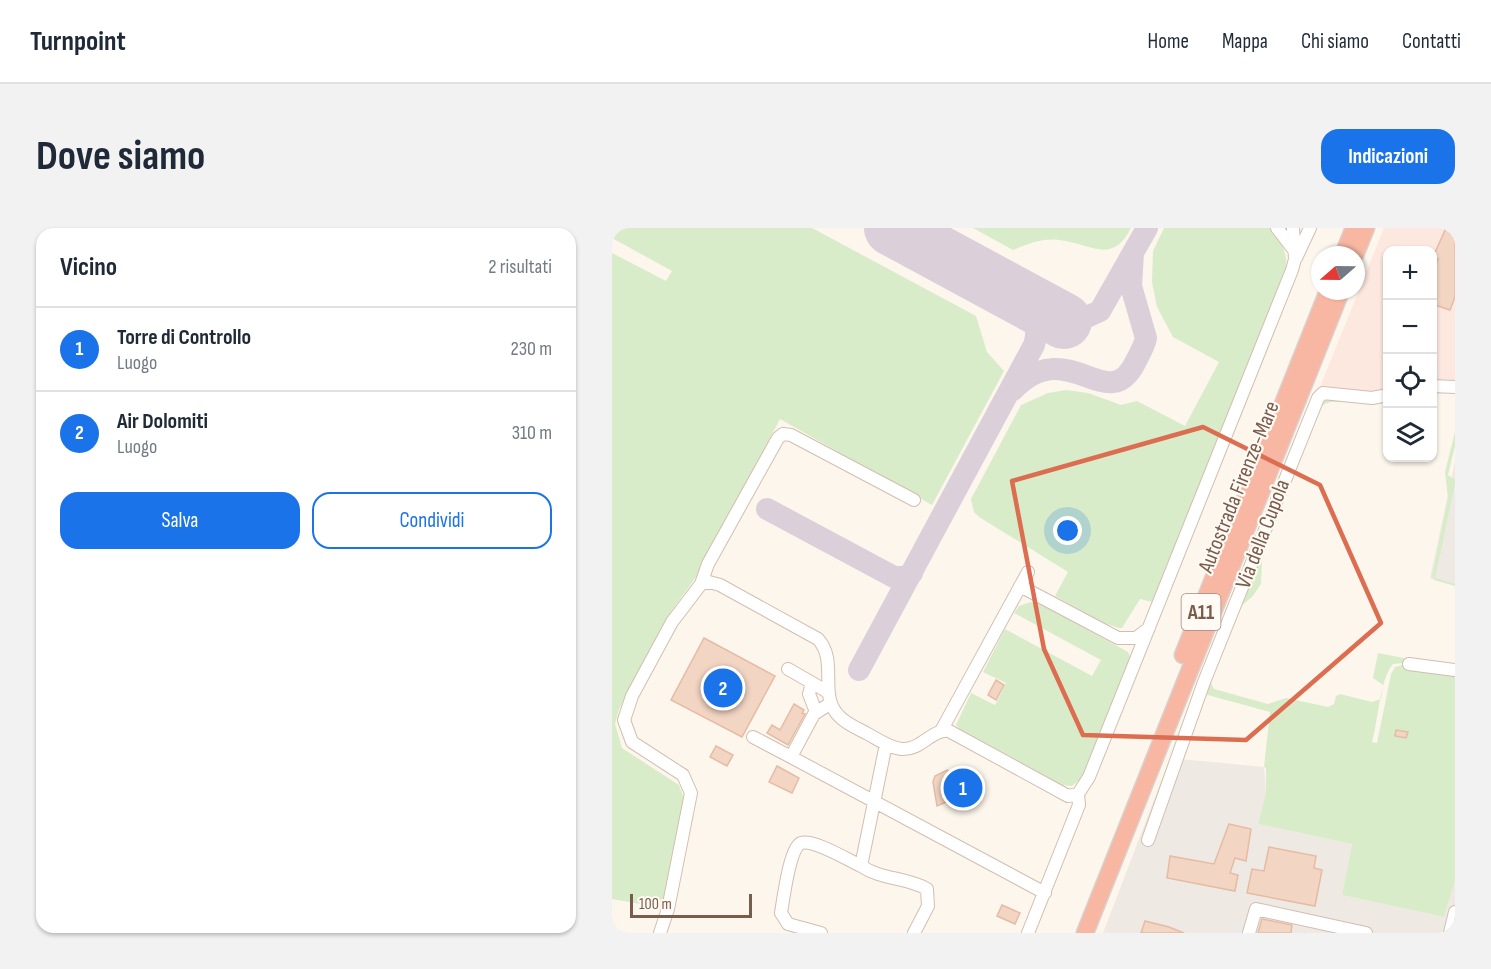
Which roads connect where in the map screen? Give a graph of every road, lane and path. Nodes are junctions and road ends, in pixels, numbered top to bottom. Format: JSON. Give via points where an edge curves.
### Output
{"nodes":[{"id":1,"x":1277,"y":228,"type":"edge"},
{"id":2,"x":1293,"y":228,"type":"edge"},
{"id":3,"x":1310,"y":228,"type":"edge"},
{"id":4,"x":1354,"y":228,"type":"edge"},
{"id":5,"x":1366,"y":228,"type":"edge"},
{"id":6,"x":1347,"y":246,"type":"edge"},
{"id":7,"x":1359,"y":246,"type":"edge"},
{"id":8,"x":1295,"y":254,"type":"junction"},
{"id":9,"x":1325,"y":300,"type":"edge"},
{"id":10,"x":1337,"y":300,"type":"edge"},
{"id":11,"x":1437,"y":386,"type":"edge"},
{"id":12,"x":1455,"y":387,"type":"edge"},
{"id":13,"x":1383,"y":396,"type":"edge"},
{"id":14,"x":914,"y":500,"type":"dead end"},
{"id":15,"x":1028,"y":572,"type":"dead end"},
{"id":16,"x":701,"y":585,"type":"junction"},
{"id":17,"x":1020,"y":586,"type":"junction"},
{"id":18,"x":1149,"y":628,"type":"junction"},
{"id":19,"x":1409,"y":664,"type":"dead end"},
{"id":20,"x":788,"y":669,"type":"dead end"},
{"id":21,"x":1455,"y":670,"type":"edge"},
{"id":22,"x":812,"y":683,"type":"junction"},
{"id":23,"x":829,"y":697,"type":"junction"},
{"id":24,"x":816,"y":711,"type":"junction"},
{"id":25,"x":941,"y":731,"type":"junction"},
{"id":26,"x":753,"y":737,"type":"dead end"},
{"id":27,"x":886,"y":744,"type":"junction"},
{"id":28,"x":791,"y":757,"type":"junction"},
{"id":29,"x":1078,"y":794,"type":"junction"},
{"id":30,"x":875,"y":801,"type":"junction"},
{"id":31,"x":1148,"y":840,"type":"dead end"},
{"id":32,"x":861,"y":866,"type":"junction"},
{"id":33,"x":1045,"y":892,"type":"junction"},
{"id":34,"x":1305,"y":919,"type":"junction"},
{"id":35,"x":1347,"y":931,"type":"edge"},
{"id":36,"x":660,"y":933,"type":"edge"},
{"id":37,"x":821,"y":933,"type":"edge"},
{"id":38,"x":914,"y":933,"type":"edge"},
{"id":39,"x":1028,"y":933,"type":"edge"},
{"id":40,"x":1072,"y":933,"type":"edge"},
{"id":41,"x":1085,"y":933,"type":"edge"},
{"id":42,"x":1249,"y":933,"type":"edge"},
{"id":43,"x":1303,"y":933,"type":"edge"},
{"id":44,"x":1366,"y":933,"type":"edge"}],
"edges":[{"from":1,"to":8,"type":"street"},
{"from":2,"to":8,"type":"street"},
{"from":3,"to":8,"type":"street"},
{"from":4,"to":6,"type":"highway"},
{"from":5,"to":7,"type":"highway"},
{"from":8,"to":18,"type":"street"},
{"from":9,"to":40,"type":"highway","name":"Autostrada Firenze-Mare","number":"A11"},
{"from":10,"to":41,"type":"highway","name":"Autostrada Firenze-Mare","number":"A11"},
{"from":11,"to":12,"type":"street"},
{"from":13,"to":31,"type":"street","name":"Via della Cupola","via":[[1323,393],[1318,398],[1197,700]]},
{"from":14,"to":16,"type":"street","via":[[791,435],[780,435],[708,564]]},
{"from":15,"to":17,"type":"street"},
{"from":16,"to":23,"type":"street","via":[[720,585],[815,637],[827,654]]},
{"from":16,"to":36,"type":"street","via":[[672,622],[632,696],[624,720],[632,742],[683,775],[691,792]]},
{"from":17,"to":18,"type":"street","via":[[1118,638],[1136,638]]},
{"from":17,"to":25,"type":"street"},
{"from":18,"to":29,"type":"street","via":[[1086,784]]},
{"from":19,"to":21,"type":"street"},
{"from":20,"to":22,"type":"street"},
{"from":22,"to":23,"type":"street"},
{"from":22,"to":24,"type":"street","via":[[809,694]]},
{"from":23,"to":24,"type":"street"},
{"from":23,"to":27,"type":"street","via":[[841,718]]},
{"from":24,"to":28,"type":"street"},
{"from":25,"to":27,"type":"street","via":[[916,747]]},
{"from":25,"to":29,"type":"street","via":[[952,732],[1068,796]]},
{"from":26,"to":28,"type":"street"},
{"from":27,"to":30,"type":"street"},
{"from":28,"to":30,"type":"street"},
{"from":29,"to":33,"type":"street","via":[[1079,805]]},
{"from":30,"to":32,"type":"street"},
{"from":30,"to":33,"type":"street"},
{"from":32,"to":37,"type":"street","via":[[814,844],[797,845],[781,913],[788,924]]},
{"from":32,"to":38,"type":"street","via":[[875,875],[927,889],[928,906]]},
{"from":33,"to":39,"type":"street"},
{"from":34,"to":35,"type":"street"},
{"from":34,"to":42,"type":"street","via":[[1256,909]]},
{"from":34,"to":43,"type":"street"},
{"from":35,"to":44,"type":"street"}]}
